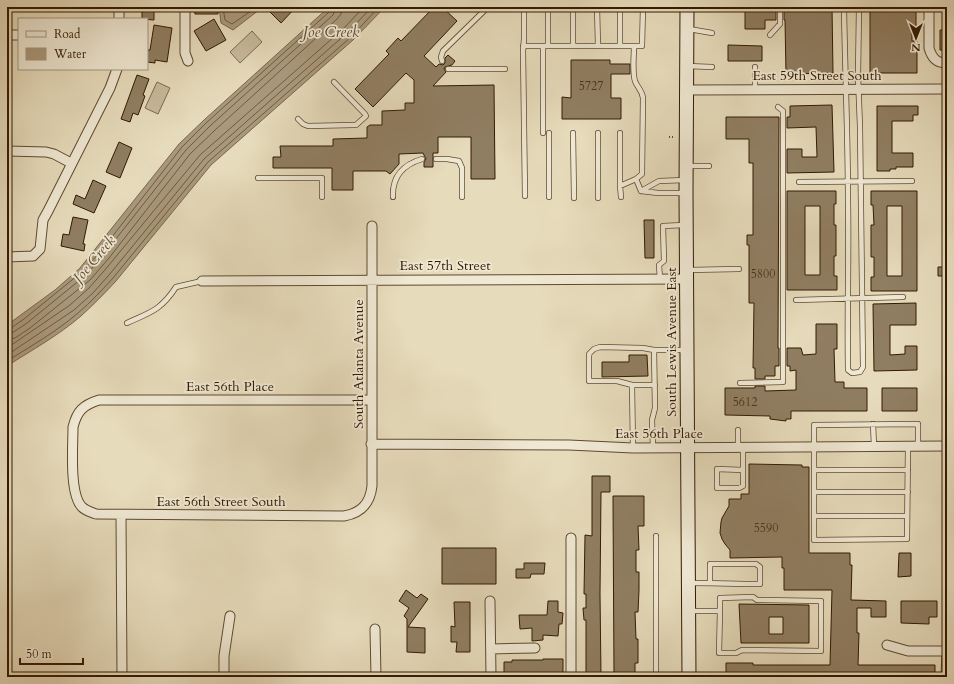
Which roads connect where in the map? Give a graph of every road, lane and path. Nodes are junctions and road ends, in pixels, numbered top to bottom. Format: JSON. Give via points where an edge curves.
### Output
{"nodes":[{"id":1,"x":120,"y":7,"type":"edge"},
{"id":2,"x":185,"y":7,"type":"edge"},
{"id":3,"x":488,"y":7,"type":"edge"},
{"id":4,"x":524,"y":7,"type":"edge"},
{"id":5,"x":548,"y":7,"type":"edge"},
{"id":6,"x":573,"y":7,"type":"edge"},
{"id":7,"x":598,"y":7,"type":"edge"},
{"id":8,"x":620,"y":7,"type":"edge"},
{"id":9,"x":643,"y":7,"type":"edge"},
{"id":10,"x":780,"y":7,"type":"edge"},
{"id":11,"x":844,"y":7,"type":"edge"},
{"id":12,"x":859,"y":7,"type":"edge"},
{"id":13,"x":929,"y":7,"type":"edge"},
{"id":14,"x":687,"y":8,"type":"edge"},
{"id":15,"x":714,"y":9,"type":"dead end"},
{"id":16,"x":119,"y":18,"type":"edge"},
{"id":17,"x":687,"y":29,"type":"junction"},
{"id":18,"x":712,"y":33,"type":"dead end"},
{"id":19,"x":7,"y":35,"type":"edge"},
{"id":20,"x":18,"y":35,"type":"edge"},
{"id":21,"x":770,"y":35,"type":"dead end"},
{"id":22,"x":523,"y":46,"type":"junction"},
{"id":23,"x":543,"y":46,"type":"junction"},
{"id":24,"x":548,"y":46,"type":"junction"},
{"id":25,"x":573,"y":46,"type":"junction"},
{"id":26,"x":598,"y":46,"type":"junction"},
{"id":27,"x":620,"y":46,"type":"junction"},
{"id":28,"x":634,"y":46,"type":"junction"},
{"id":29,"x":188,"y":61,"type":"dead end"},
{"id":30,"x":442,"y":61,"type":"dead end"},
{"id":31,"x":947,"y":63,"type":"edge"},
{"id":32,"x":687,"y":66,"type":"junction"},
{"id":33,"x":712,"y":67,"type":"dead end"},
{"id":34,"x":755,"y":67,"type":"dead end"},
{"id":35,"x":448,"y":69,"type":"dead end"},
{"id":36,"x":505,"y":69,"type":"dead end"},
{"id":37,"x":117,"y":70,"type":"edge"},
{"id":38,"x":334,"y":82,"type":"dead end"},
{"id":39,"x":755,"y":89,"type":"junction"},
{"id":40,"x":846,"y":89,"type":"junction"},
{"id":41,"x":859,"y":89,"type":"junction"},
{"id":42,"x":947,"y":89,"type":"edge"},
{"id":43,"x":687,"y":90,"type":"junction"},
{"id":44,"x":778,"y":107,"type":"dead end"},
{"id":45,"x":298,"y":118,"type":"dead end"},
{"id":46,"x":543,"y":133,"type":"dead end"},
{"id":47,"x":549,"y":133,"type":"dead end"},
{"id":48,"x":573,"y":133,"type":"dead end"},
{"id":49,"x":598,"y":133,"type":"dead end"},
{"id":50,"x":620,"y":133,"type":"dead end"},
{"id":51,"x":7,"y":151,"type":"edge"},
{"id":52,"x":422,"y":159,"type":"dead end"},
{"id":53,"x":436,"y":159,"type":"dead end"},
{"id":54,"x":71,"y":163,"type":"junction"},
{"id":55,"x":686,"y":166,"type":"junction"},
{"id":56,"x":709,"y":166,"type":"dead end"},
{"id":57,"x":258,"y":178,"type":"dead end"},
{"id":58,"x":636,"y":178,"type":"junction"},
{"id":59,"x":912,"y":181,"type":"dead end"},
{"id":60,"x":799,"y":182,"type":"dead end"},
{"id":61,"x":848,"y":182,"type":"junction"},
{"id":62,"x":861,"y":182,"type":"junction"},
{"id":63,"x":620,"y":186,"type":"junction"},
{"id":64,"x":686,"y":186,"type":"junction"},
{"id":65,"x":641,"y":191,"type":"junction"},
{"id":66,"x":525,"y":196,"type":"dead end"},
{"id":67,"x":322,"y":197,"type":"dead end"},
{"id":68,"x":393,"y":197,"type":"dead end"},
{"id":69,"x":462,"y":197,"type":"dead end"},
{"id":70,"x":550,"y":197,"type":"dead end"},
{"id":71,"x":621,"y":197,"type":"dead end"},
{"id":72,"x":574,"y":198,"type":"dead end"},
{"id":73,"x":598,"y":198,"type":"dead end"},
{"id":74,"x":686,"y":225,"type":"junction"},
{"id":75,"x":372,"y":226,"type":"dead end"},
{"id":76,"x":7,"y":257,"type":"edge"},
{"id":77,"x":739,"y":269,"type":"dead end"},
{"id":78,"x":687,"y":274,"type":"junction"},
{"id":79,"x":372,"y":279,"type":"junction"},
{"id":80,"x":660,"y":279,"type":"junction"},
{"id":81,"x":202,"y":281,"type":"joint"},
{"id":82,"x":903,"y":297,"type":"dead end"},
{"id":83,"x":848,"y":299,"type":"junction"},
{"id":84,"x":862,"y":299,"type":"junction"},
{"id":85,"x":796,"y":300,"type":"dead end"},
{"id":86,"x":127,"y":323,"type":"dead end"},
{"id":87,"x":654,"y":350,"type":"junction"},
{"id":88,"x":688,"y":350,"type":"junction"},
{"id":89,"x":740,"y":383,"type":"dead end"},
{"id":90,"x":632,"y":385,"type":"junction"},
{"id":91,"x":655,"y":385,"type":"junction"},
{"id":92,"x":372,"y":400,"type":"junction"},
{"id":93,"x":873,"y":424,"type":"junction"},
{"id":94,"x":738,"y":430,"type":"dead end"},
{"id":95,"x":372,"y":444,"type":"junction"},
{"id":96,"x":874,"y":446,"type":"junction"},
{"id":97,"x":908,"y":446,"type":"junction"},
{"id":98,"x":918,"y":446,"type":"junction"},
{"id":99,"x":947,"y":446,"type":"edge"},
{"id":100,"x":653,"y":447,"type":"junction"},
{"id":101,"x":687,"y":447,"type":"junction"},
{"id":102,"x":741,"y":447,"type":"junction"},
{"id":103,"x":814,"y":447,"type":"junction"},
{"id":104,"x":633,"y":448,"type":"junction"},
{"id":105,"x":743,"y":470,"type":"junction"},
{"id":106,"x":814,"y":470,"type":"junction"},
{"id":107,"x":908,"y":470,"type":"junction"},
{"id":108,"x":814,"y":492,"type":"junction"},
{"id":109,"x":908,"y":492,"type":"junction"},
{"id":110,"x":77,"y":499,"type":"joint"},
{"id":111,"x":367,"y":502,"type":"joint"},
{"id":112,"x":122,"y":515,"type":"junction"},
{"id":113,"x":814,"y":516,"type":"junction"},
{"id":114,"x":907,"y":516,"type":"junction"},
{"id":115,"x":656,"y":536,"type":"dead end"},
{"id":116,"x":571,"y":538,"type":"dead end"},
{"id":117,"x":688,"y":583,"type":"junction"},
{"id":118,"x":710,"y":583,"type":"junction"},
{"id":119,"x":490,"y":601,"type":"dead end"},
{"id":120,"x":688,"y":610,"type":"junction"},
{"id":121,"x":720,"y":612,"type":"junction"},
{"id":122,"x":230,"y":616,"type":"dead end"},
{"id":123,"x":375,"y":629,"type":"dead end"},
{"id":124,"x":887,"y":645,"type":"dead end"},
{"id":125,"x":535,"y":648,"type":"dead end"},
{"id":126,"x":491,"y":649,"type":"junction"},
{"id":127,"x":947,"y":651,"type":"edge"},
{"id":128,"x":122,"y":677,"type":"edge"},
{"id":129,"x":224,"y":677,"type":"edge"},
{"id":130,"x":376,"y":677,"type":"edge"},
{"id":131,"x":491,"y":677,"type":"edge"},
{"id":132,"x":571,"y":677,"type":"edge"},
{"id":133,"x":656,"y":677,"type":"edge"},
{"id":134,"x":689,"y":677,"type":"edge"},
{"id":135,"x":946,"y":677,"type":"edge"}],
"edges":[{"from":1,"to":16,"type":"street"},
{"from":2,"to":29,"type":"street","via":[[185,53]]},
{"from":3,"to":30,"type":"lane","via":[[443,51]]},
{"from":4,"to":22,"type":"lane"},
{"from":5,"to":24,"type":"lane"},
{"from":6,"to":25,"type":"lane"},
{"from":7,"to":26,"type":"lane"},
{"from":8,"to":27,"type":"lane"},
{"from":9,"to":28,"type":"lane","via":[[642,46]]},
{"from":10,"to":21,"type":"lane","via":[[780,24]]},
{"from":11,"to":40,"type":"lane"},
{"from":12,"to":41,"type":"lane"},
{"from":13,"to":31,"type":"street","via":[[929,48],[936,61]]},
{"from":14,"to":15,"type":"lane"},
{"from":14,"to":17,"type":"main road","name":"South Lewis Avenue East"},
{"from":17,"to":18,"type":"lane"},
{"from":17,"to":32,"type":"main road","name":"South Lewis Avenue East"},
{"from":19,"to":20,"type":"street"},
{"from":22,"to":23,"type":"lane"},
{"from":22,"to":66,"type":"lane"},
{"from":23,"to":24,"type":"lane"},
{"from":23,"to":46,"type":"lane"},
{"from":24,"to":25,"type":"lane"},
{"from":25,"to":26,"type":"lane"},
{"from":26,"to":27,"type":"lane"},
{"from":27,"to":28,"type":"lane"},
{"from":28,"to":58,"type":"lane","via":[[634,77],[643,98],[642,174]]},
{"from":32,"to":33,"type":"lane"},
{"from":32,"to":43,"type":"main road","name":"South Lewis Avenue East"},
{"from":34,"to":39,"type":"lane"},
{"from":35,"to":36,"type":"lane"},
{"from":37,"to":54,"type":"street"},
{"from":38,"to":45,"type":"lane","via":[[366,116],[356,125],[308,126]]},
{"from":39,"to":40,"type":"street","name":"East 59th Street South"},
{"from":39,"to":43,"type":"street","name":"East 59th Street South"},
{"from":40,"to":41,"type":"street","name":"East 59th Street South"},
{"from":40,"to":61,"type":"lane"},
{"from":41,"to":42,"type":"street","name":"East 59th Street South"},
{"from":41,"to":62,"type":"lane"},
{"from":43,"to":55,"type":"main road","name":"South Lewis Avenue East"},
{"from":44,"to":89,"type":"lane","via":[[783,111],[783,382]]},
{"from":47,"to":70,"type":"lane"},
{"from":48,"to":72,"type":"lane"},
{"from":49,"to":73,"type":"lane"},
{"from":50,"to":63,"type":"lane"},
{"from":51,"to":54,"type":"street","via":[[46,152]]},
{"from":52,"to":68,"type":"lane","via":[[412,162],[396,178]]},
{"from":53,"to":69,"type":"lane","via":[[459,161],[462,168]]},
{"from":54,"to":76,"type":"street","via":[[44,220],[41,245],[37,253],[28,257]]},
{"from":55,"to":56,"type":"lane"},
{"from":55,"to":64,"type":"main road","name":"South Lewis Avenue East"},
{"from":57,"to":67,"type":"lane","via":[[322,178]]},
{"from":58,"to":63,"type":"lane"},
{"from":58,"to":65,"type":"lane"},
{"from":59,"to":62,"type":"lane"},
{"from":60,"to":61,"type":"lane"},
{"from":61,"to":62,"type":"lane"},
{"from":61,"to":83,"type":"lane"},
{"from":62,"to":84,"type":"lane"},
{"from":63,"to":71,"type":"lane"},
{"from":64,"to":65,"type":"lane","via":[[658,193]]},
{"from":64,"to":65,"type":"lane","via":[[659,181]]},
{"from":64,"to":74,"type":"main road","name":"South Lewis Avenue East"},
{"from":74,"to":78,"type":"main road","name":"South Lewis Avenue East"},
{"from":74,"to":80,"type":"lane","via":[[663,226],[664,261],[660,265]]},
{"from":75,"to":79,"type":"street","name":"South Atlanta Avenue"},
{"from":77,"to":78,"type":"lane"},
{"from":78,"to":80,"type":"street","name":"East 57th Street"},
{"from":78,"to":88,"type":"main road","name":"South Lewis Avenue East"},
{"from":79,"to":80,"type":"street","name":"East 57th Street"},
{"from":79,"to":81,"type":"street","name":"East 57th Street"},
{"from":79,"to":92,"type":"street","name":"South Atlanta Avenue"},
{"from":81,"to":86,"type":"lane","via":[[176,287],[157,309]]},
{"from":82,"to":84,"type":"lane"},
{"from":83,"to":84,"type":"lane"},
{"from":83,"to":84,"type":"lane","via":[[848,370],[852,374],[860,372],[863,367]]},
{"from":83,"to":85,"type":"lane"},
{"from":87,"to":88,"type":"lane"},
{"from":87,"to":90,"type":"lane","via":[[600,348],[589,354],[589,381],[617,381]]},
{"from":87,"to":91,"type":"lane"},
{"from":88,"to":101,"type":"main road","name":"South Lewis Avenue East"},
{"from":90,"to":91,"type":"lane"},
{"from":90,"to":104,"type":"lane"},
{"from":91,"to":100,"type":"lane"},
{"from":92,"to":95,"type":"street","name":"South Atlanta Avenue"},
{"from":92,"to":110,"type":"street","name":"East 56th Place","via":[[99,400],[89,403],[76,417],[73,427],[73,489]]},
{"from":93,"to":96,"type":"lane"},
{"from":93,"to":98,"type":"lane","via":[[918,424]]},
{"from":93,"to":103,"type":"lane","via":[[814,425]]},
{"from":94,"to":102,"type":"lane"},
{"from":95,"to":104,"type":"street","name":"East 56th Place","via":[[569,445]]},
{"from":95,"to":111,"type":"street","name":"South Atlanta Avenue","via":[[372,486]]},
{"from":96,"to":97,"type":"street","name":"East 56th Place"},
{"from":96,"to":103,"type":"street","name":"East 56th Place"},
{"from":97,"to":98,"type":"street","name":"East 56th Place"},
{"from":97,"to":107,"type":"lane"},
{"from":98,"to":99,"type":"street","name":"East 56th Place"},
{"from":100,"to":101,"type":"street","name":"East 56th Place"},
{"from":100,"to":104,"type":"street","name":"East 56th Place"},
{"from":101,"to":102,"type":"street","name":"East 56th Place"},
{"from":101,"to":117,"type":"main road","name":"South Lewis Avenue East"},
{"from":102,"to":103,"type":"street","name":"East 56th Place"},
{"from":102,"to":105,"type":"lane"},
{"from":103,"to":106,"type":"lane"},
{"from":105,"to":105,"type":"lane","via":[[717,469],[717,488],[743,486]]},
{"from":106,"to":107,"type":"lane"},
{"from":106,"to":108,"type":"lane"},
{"from":107,"to":109,"type":"lane"},
{"from":108,"to":109,"type":"lane"},
{"from":108,"to":113,"type":"lane"},
{"from":109,"to":114,"type":"lane"},
{"from":110,"to":112,"type":"street","name":"East 56th Street South","via":[[88,512]]},
{"from":111,"to":112,"type":"street","name":"East 56th Street South","via":[[360,510],[344,516]]},
{"from":112,"to":128,"type":"street"},
{"from":113,"to":114,"type":"lane"},
{"from":113,"to":114,"type":"lane","via":[[814,540],[907,540]]},
{"from":115,"to":133,"type":"lane"},
{"from":116,"to":132,"type":"street"},
{"from":117,"to":118,"type":"lane"},
{"from":117,"to":120,"type":"main road","name":"South Lewis Avenue East"},
{"from":118,"to":118,"type":"lane","via":[[760,584],[760,567],[756,564],[710,564]]},
{"from":119,"to":126,"type":"street"},
{"from":120,"to":121,"type":"lane"},
{"from":120,"to":134,"type":"main road","name":"South Lewis Avenue East"},
{"from":121,"to":121,"type":"lane","via":[[719,653],[736,653],[742,650],[821,651],[821,601],[720,598]]},
{"from":122,"to":129,"type":"street","via":[[224,656]]},
{"from":123,"to":130,"type":"street"},
{"from":124,"to":127,"type":"street","via":[[908,651]]},
{"from":125,"to":126,"type":"street"},
{"from":126,"to":131,"type":"street"},
{"from":127,"to":135,"type":"street"}]}
